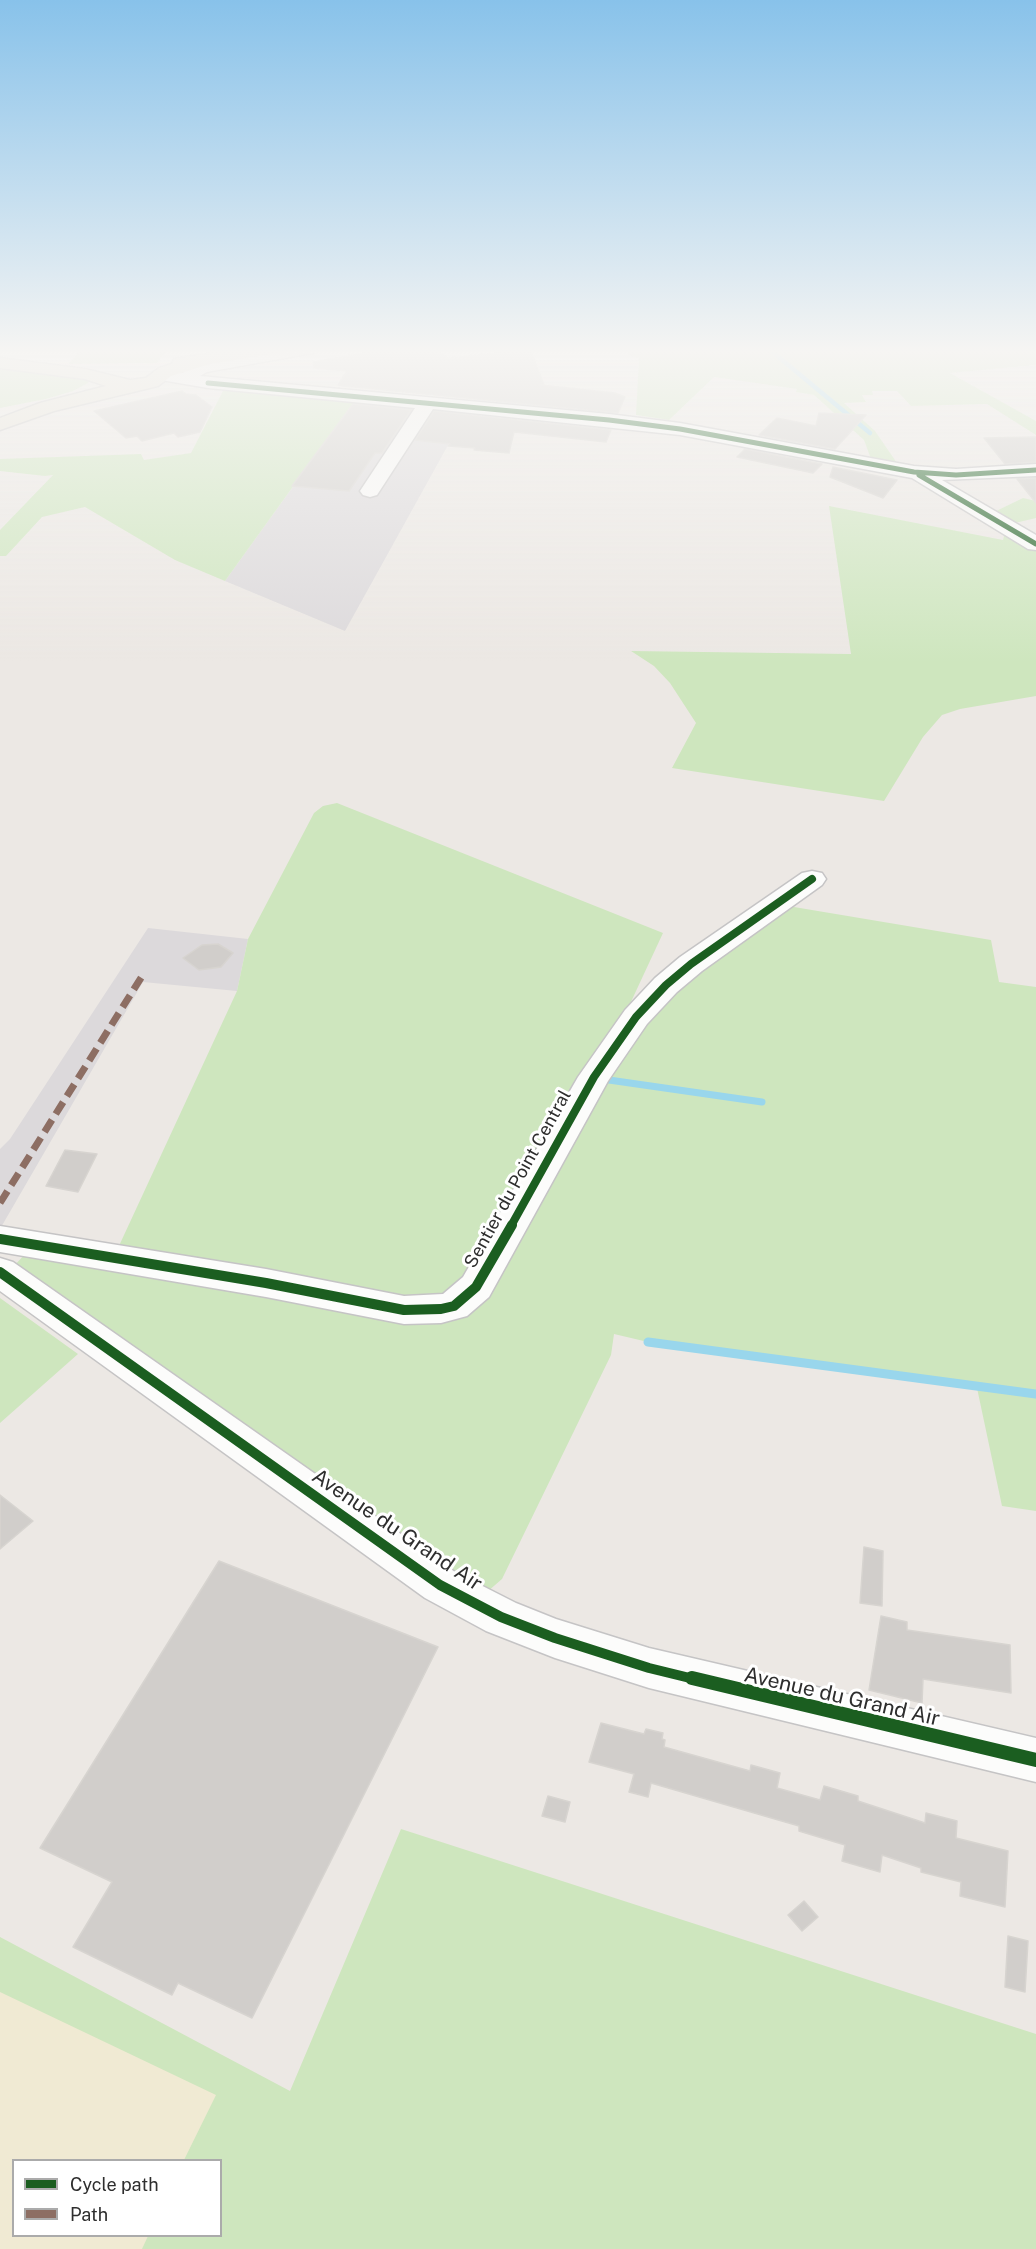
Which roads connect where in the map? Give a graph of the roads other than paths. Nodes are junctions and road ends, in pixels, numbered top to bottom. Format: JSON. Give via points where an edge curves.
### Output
{"nodes":[{"id":1,"x":394,"y":454,"type":"edge"},
{"id":2,"x":816,"y":454,"type":"edge"},
{"id":3,"x":1036,"y":470,"type":"edge"},
{"id":4,"x":914,"y":472,"type":"junction"},
{"id":5,"x":370,"y":491,"type":"dead end"},
{"id":6,"x":1036,"y":544,"type":"edge"},
{"id":7,"x":812,"y":879,"type":"dead end"},
{"id":8,"x":0,"y":1239,"type":"edge"},
{"id":9,"x":0,"y":1272,"type":"edge"},
{"id":10,"x":1036,"y":1760,"type":"edge"}],
"edges":[{"from":1,"to":5,"type":"street"},
{"from":2,"to":4,"type":"street"},
{"from":3,"to":4,"type":"street","via":[[956,475]]},
{"from":4,"to":6,"type":"street"},
{"from":7,"to":8,"type":"street","name":"Sentier du Point Central","via":[[692,964],[636,1017],[594,1077],[476,1287],[454,1306],[404,1310]]},
{"from":9,"to":10,"type":"street","name":"Avenue du Grand Air","via":[[440,1585],[501,1617],[649,1668]]}]}
